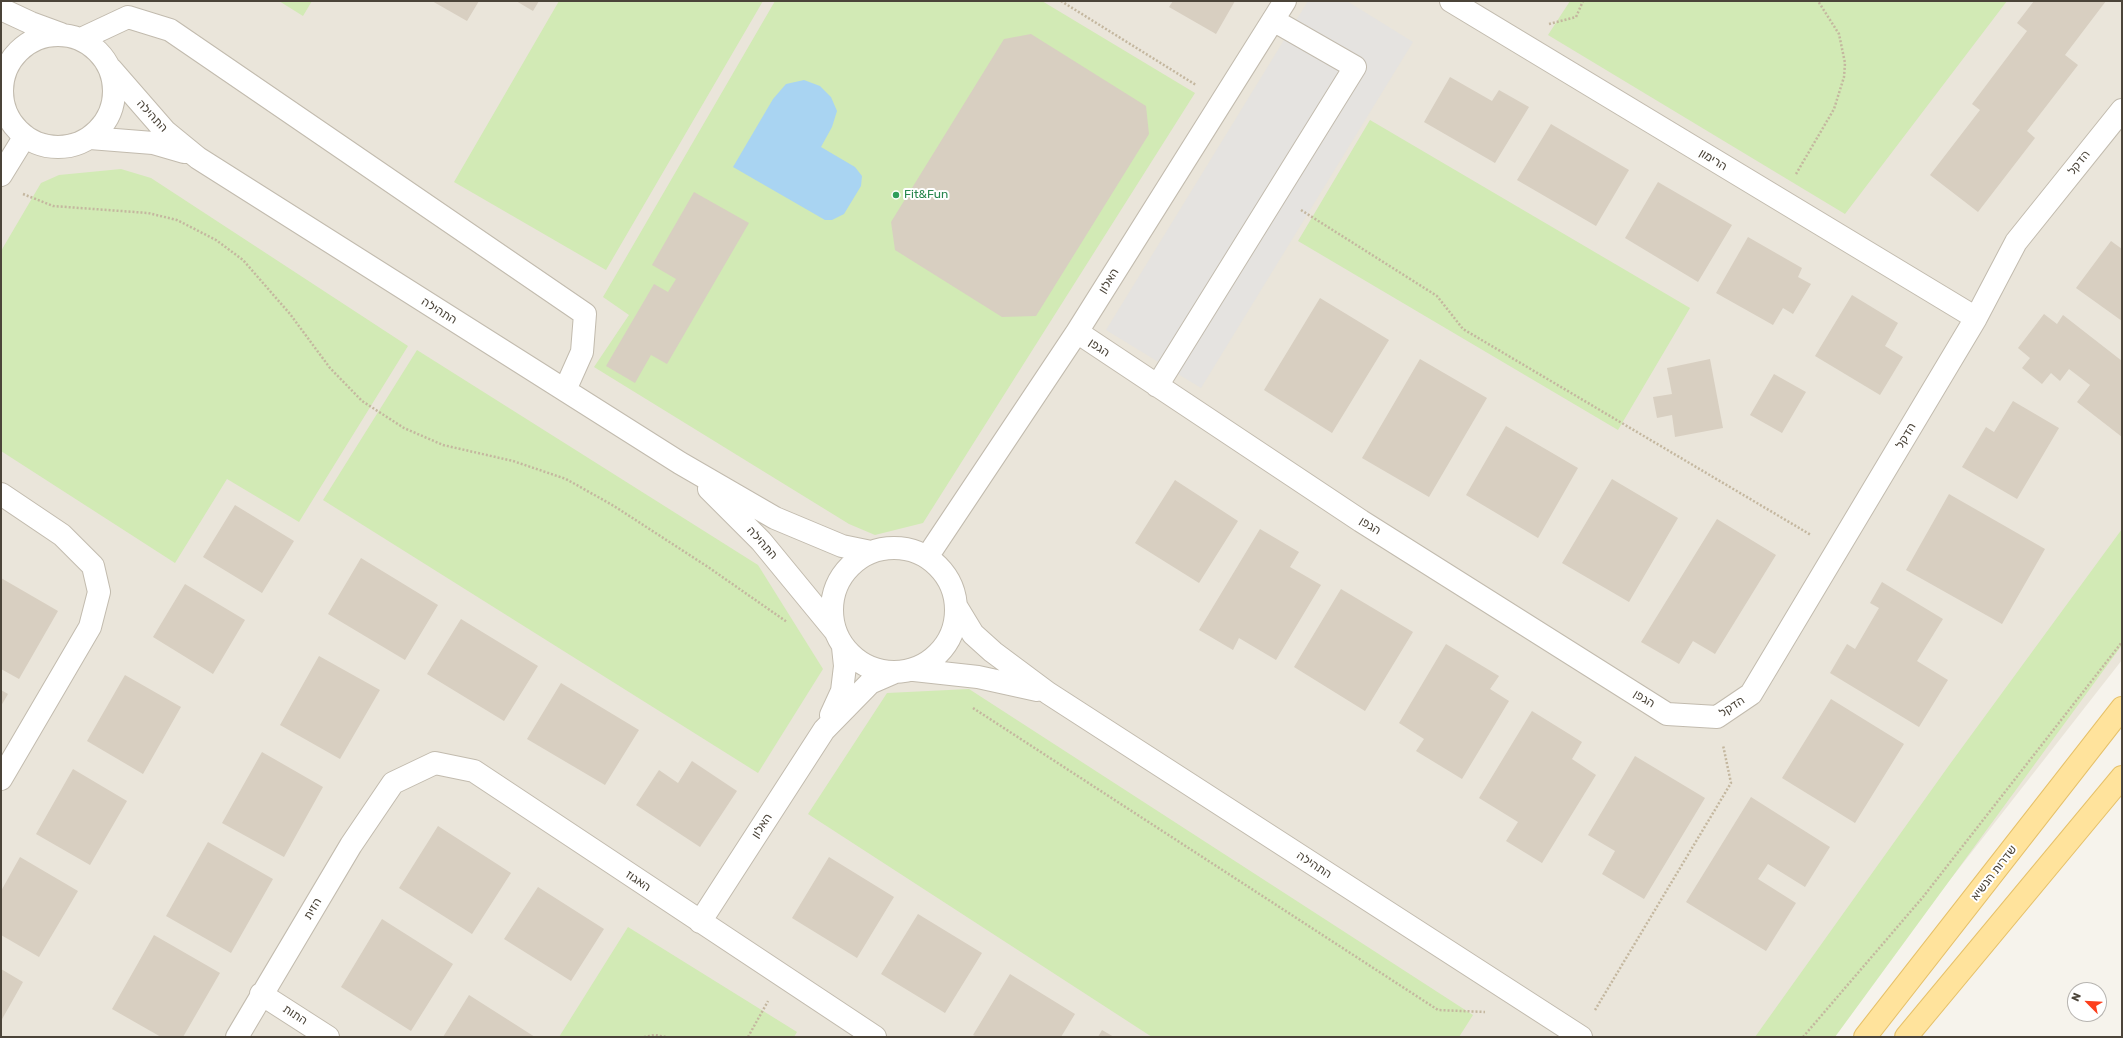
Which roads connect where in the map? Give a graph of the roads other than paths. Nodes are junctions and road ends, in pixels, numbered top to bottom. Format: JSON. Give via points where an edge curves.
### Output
{"nodes":[{"id":1,"x":1285,"y":1,"type":"edge"},
{"id":2,"x":1451,"y":1,"type":"edge"},
{"id":3,"x":1,"y":9,"type":"edge"},
{"id":4,"x":1273,"y":20,"type":"junction"},
{"id":5,"x":72,"y":36,"type":"junction"},
{"id":6,"x":111,"y":69,"type":"junction"},
{"id":7,"x":2,"y":73,"type":"edge"},
{"id":8,"x":2122,"y":110,"type":"edge"},
{"id":9,"x":25,"y":136,"type":"junction"},
{"id":10,"x":90,"y":138,"type":"junction"},
{"id":11,"x":198,"y":158,"type":"junction"},
{"id":12,"x":1,"y":175,"type":"edge"},
{"id":13,"x":1976,"y":318,"type":"junction"},
{"id":14,"x":1076,"y":332,"type":"junction"},
{"id":15,"x":1157,"y":386,"type":"junction"},
{"id":16,"x":565,"y":390,"type":"junction"},
{"id":17,"x":680,"y":463,"type":"junction"},
{"id":18,"x":1,"y":494,"type":"edge"},
{"id":19,"x":871,"y":552,"type":"junction"},
{"id":20,"x":927,"y":557,"type":"junction"},
{"id":21,"x":956,"y":606,"type":"junction"},
{"id":22,"x":839,"y":639,"type":"junction"},
{"id":23,"x":914,"y":670,"type":"junction"},
{"id":24,"x":893,"y":673,"type":"junction"},
{"id":25,"x":1048,"y":693,"type":"junction"},
{"id":26,"x":2122,"y":708,"type":"edge"},
{"id":27,"x":1667,"y":714,"type":"joint"},
{"id":28,"x":824,"y":730,"type":"junction"},
{"id":29,"x":2122,"y":777,"type":"edge"},
{"id":30,"x":1,"y":779,"type":"edge"},
{"id":31,"x":393,"y":783,"type":"joint"},
{"id":32,"x":700,"y":922,"type":"junction"},
{"id":33,"x":261,"y":994,"type":"junction"},
{"id":34,"x":237,"y":1037,"type":"edge"},
{"id":35,"x":328,"y":1037,"type":"edge"},
{"id":36,"x":875,"y":1037,"type":"edge"},
{"id":37,"x":1580,"y":1037,"type":"edge"},
{"id":38,"x":1865,"y":1037,"type":"edge"},
{"id":39,"x":1906,"y":1037,"type":"edge"}],
"edges":[{"from":1,"to":4,"type":"street","name":"האלון"},
{"from":2,"to":13,"type":"street","name":"הרימון"},
{"from":3,"to":5,"type":"street","via":[[31,23]]},
{"from":4,"to":14,"type":"street","name":"האלון"},
{"from":4,"to":15,"type":"street","via":[[1355,67]]},
{"from":5,"to":6,"type":"street","via":[[98,50]]},
{"from":5,"to":7,"type":"street","via":[[42,36],[24,45]]},
{"from":5,"to":16,"type":"street","via":[[128,17],[170,30],[585,314],[582,352]]},
{"from":6,"to":10,"type":"street","via":[[115,88],[112,108],[103,126]]},
{"from":6,"to":11,"type":"street","name":"התהילה","via":[[165,131]]},
{"from":7,"to":9,"type":"street","via":[[1,96],[6,114],[17,131]]},
{"from":8,"to":13,"type":"street","name":"הדקל","via":[[2016,242]]},
{"from":9,"to":10,"type":"street","via":[[34,143],[53,148],[72,146]]},
{"from":9,"to":12,"type":"street"},
{"from":10,"to":11,"type":"street","name":"התהילה","via":[[153,143]]},
{"from":11,"to":16,"type":"street","name":"התהילה"},
{"from":13,"to":27,"type":"street","name":"הדקל","via":[[1751,694],[1717,718]]},
{"from":14,"to":15,"type":"street","name":"הגפן"},
{"from":14,"to":20,"type":"street","name":"האלון"},
{"from":15,"to":27,"type":"street","name":"הגפן","via":[[1361,520]]},
{"from":16,"to":17,"type":"street","name":"התהילה"},
{"from":17,"to":19,"type":"street","name":"התהילה","via":[[775,518],[842,546]]},
{"from":17,"to":22,"type":"street","name":"התהילה","via":[[761,541]]},
{"from":18,"to":30,"type":"street","via":[[62,535],[93,566],[99,592],[90,627]]},
{"from":19,"to":20,"type":"street","via":[[890,548],[909,550]]},
{"from":19,"to":22,"type":"street","via":[[854,562],[841,577],[834,594],[831,612]]},
{"from":20,"to":21,"type":"street","via":[[942,570],[952,587]]},
{"from":21,"to":23,"type":"street","via":[[954,626],[947,644],[933,660]]},
{"from":21,"to":25,"type":"street","name":"התהילה","via":[[973,634]]},
{"from":22,"to":24,"type":"street","via":[[856,660],[872,669]]},
{"from":22,"to":28,"type":"street","name":"האלון","via":[[845,666],[842,691]]},
{"from":23,"to":24,"type":"street"},
{"from":23,"to":25,"type":"street","name":"התהילה","via":[[978,677]]},
{"from":24,"to":28,"type":"street","name":"האלון","via":[[870,683]]},
{"from":25,"to":37,"type":"street","name":"התהילה"},
{"from":26,"to":38,"type":"main road","name":"שדרות הנשיא"},
{"from":28,"to":32,"type":"street","name":"האלון"},
{"from":29,"to":39,"type":"main road"},
{"from":31,"to":32,"type":"street","name":"האגוז","via":[[435,764],[474,771]]},
{"from":31,"to":33,"type":"street","name":"הזית","via":[[351,845]]},
{"from":32,"to":36,"type":"street","name":"האגוז"},
{"from":33,"to":34,"type":"street","name":"הזית"},
{"from":33,"to":35,"type":"street","name":"התות"}]}
